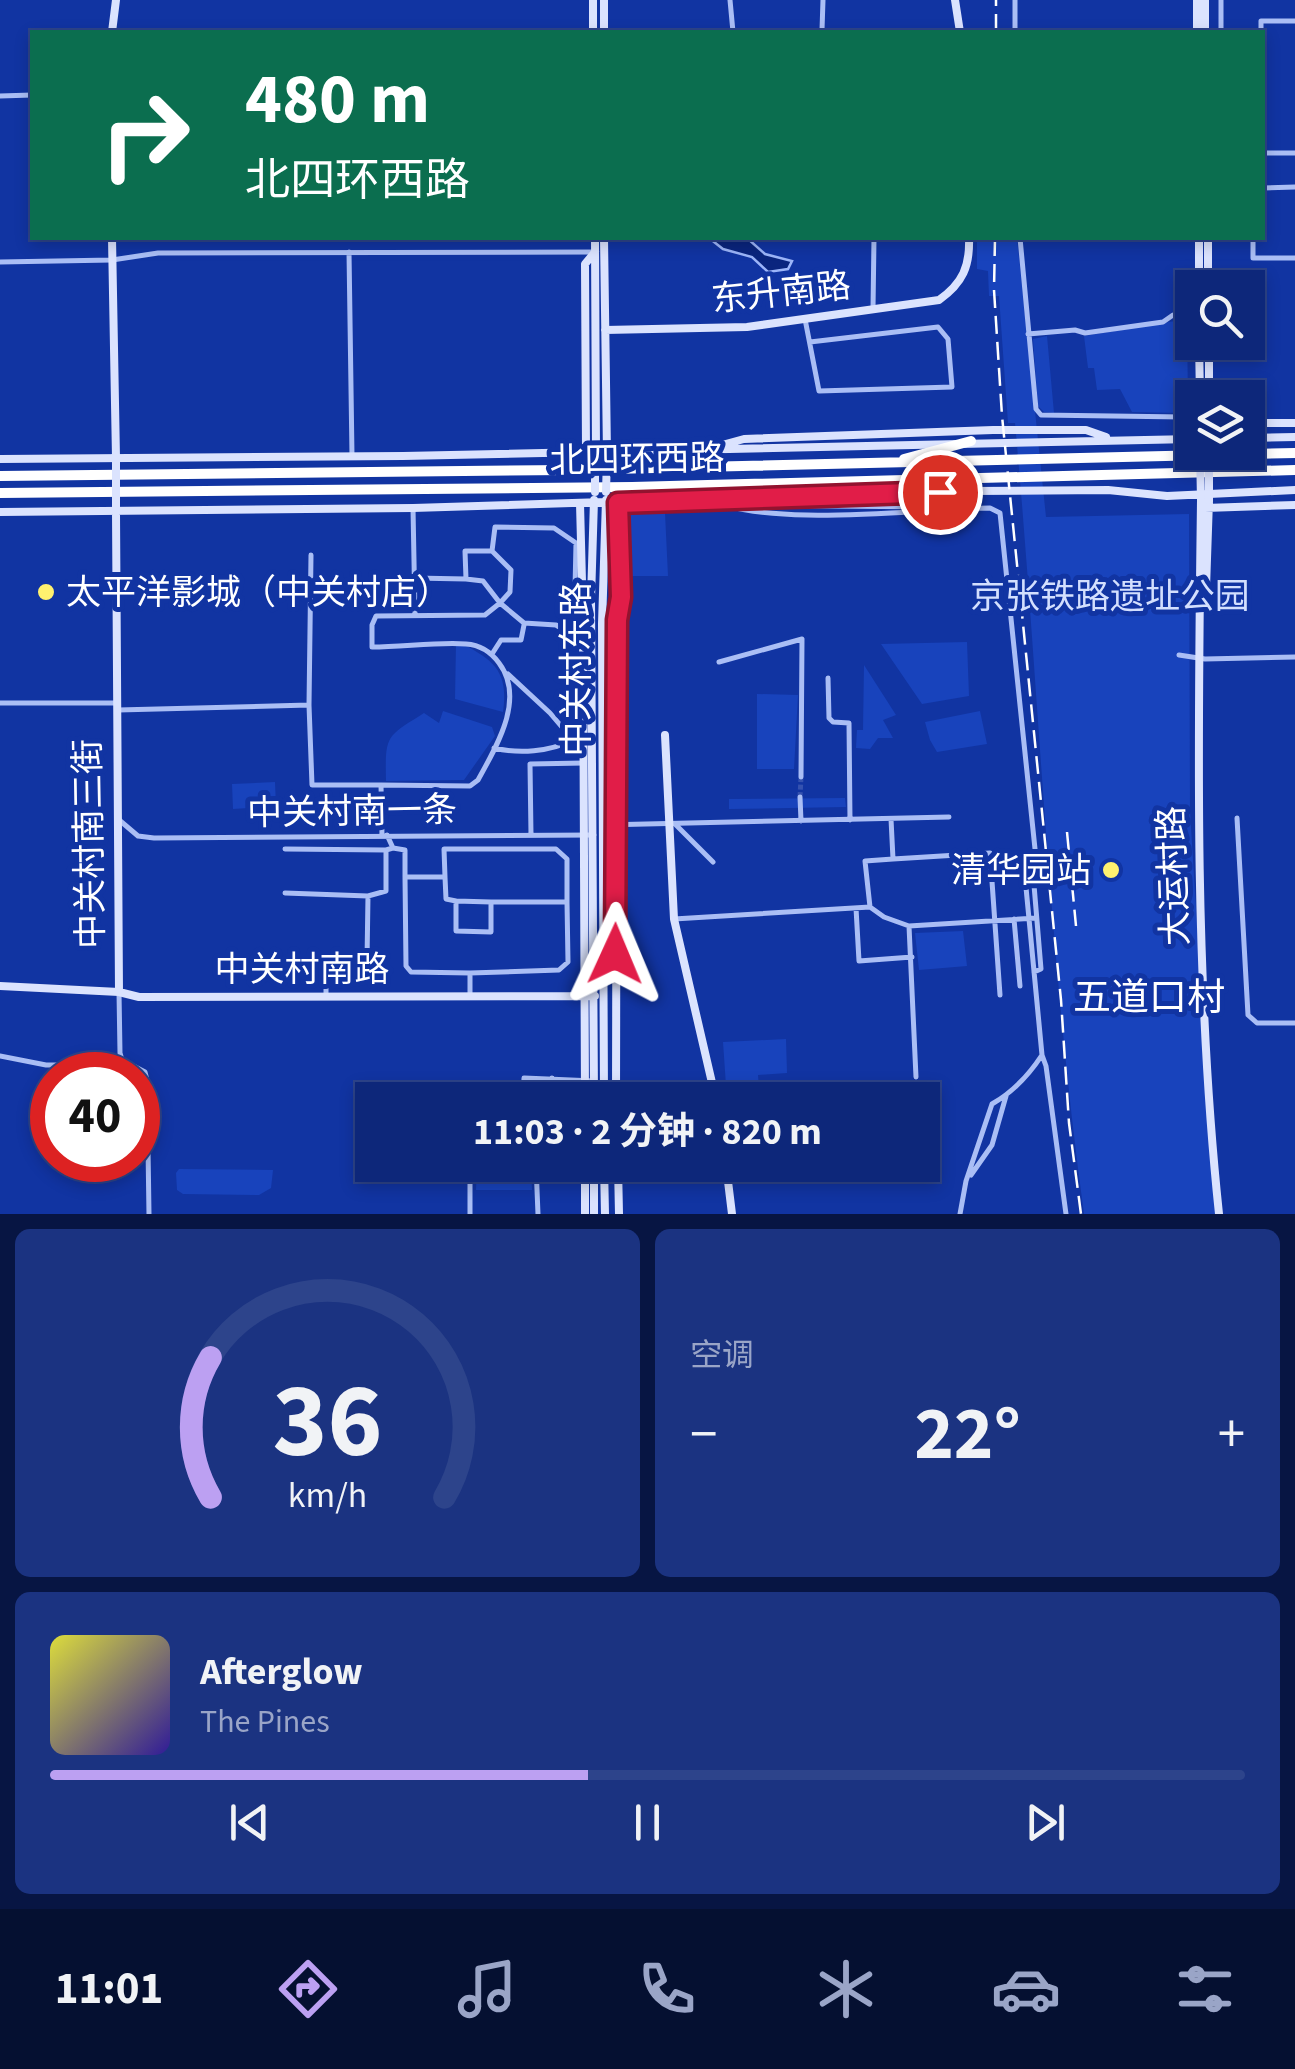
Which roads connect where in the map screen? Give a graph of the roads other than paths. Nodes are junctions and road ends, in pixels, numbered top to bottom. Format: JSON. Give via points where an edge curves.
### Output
{"nodes":[{"id":1,"x":116,"y":0,"type":"edge"},
{"id":2,"x":593,"y":0,"type":"edge"},
{"id":3,"x":604,"y":0,"type":"edge"},
{"id":4,"x":730,"y":0,"type":"edge"},
{"id":5,"x":823,"y":0,"type":"edge"},
{"id":6,"x":955,"y":0,"type":"edge"},
{"id":7,"x":1015,"y":0,"type":"edge"},
{"id":8,"x":1197,"y":0,"type":"edge"},
{"id":9,"x":1205,"y":0,"type":"edge"},
{"id":10,"x":1221,"y":0,"type":"edge"},
{"id":11,"x":1295,"y":21,"type":"edge"},
{"id":12,"x":112,"y":30,"type":"edge"},
{"id":13,"x":593,"y":30,"type":"edge"},
{"id":14,"x":604,"y":30,"type":"edge"},
{"id":15,"x":733,"y":30,"type":"edge"},
{"id":16,"x":822,"y":30,"type":"edge"},
{"id":17,"x":960,"y":30,"type":"edge"},
{"id":18,"x":1016,"y":30,"type":"edge"},
{"id":19,"x":1197,"y":30,"type":"edge"},
{"id":20,"x":1205,"y":30,"type":"edge"},
{"id":21,"x":1221,"y":30,"type":"edge"},
{"id":22,"x":1262,"y":30,"type":"edge"},
{"id":23,"x":30,"y":95,"type":"edge"},
{"id":24,"x":0,"y":96,"type":"edge"},
{"id":25,"x":1265,"y":153,"type":"edge"},
{"id":26,"x":1295,"y":153,"type":"edge"},
{"id":27,"x":1265,"y":188,"type":"edge"},
{"id":28,"x":1295,"y":188,"type":"edge"},
{"id":29,"x":112,"y":240,"type":"edge"},
{"id":30,"x":595,"y":240,"type":"edge"},
{"id":31,"x":604,"y":240,"type":"edge"},
{"id":32,"x":874,"y":240,"type":"edge"},
{"id":33,"x":970,"y":240,"type":"edge"},
{"id":34,"x":1020,"y":240,"type":"edge"},
{"id":35,"x":1198,"y":240,"type":"edge"},
{"id":36,"x":1208,"y":240,"type":"edge"},
{"id":37,"x":1253,"y":240,"type":"edge"},
{"id":38,"x":349,"y":252,"type":"junction"},
{"id":39,"x":595,"y":252,"type":"junction"},
{"id":40,"x":1295,"y":258,"type":"edge"},
{"id":41,"x":112,"y":260,"type":"junction"},
{"id":42,"x":0,"y":262,"type":"edge"},
{"id":43,"x":1199,"y":270,"type":"edge"},
{"id":44,"x":1208,"y":270,"type":"edge"},
{"id":45,"x":872,"y":310,"type":"junction"},
{"id":46,"x":1175,"y":315,"type":"edge"},
{"id":47,"x":806,"y":319,"type":"junction"},
{"id":48,"x":605,"y":330,"type":"junction"},
{"id":49,"x":1028,"y":334,"type":"junction"},
{"id":50,"x":810,"y":342,"type":"junction"},
{"id":51,"x":1175,"y":416,"type":"edge"},
{"id":52,"x":1265,"y":423,"type":"edge"},
{"id":53,"x":1295,"y":423,"type":"edge"},
{"id":54,"x":1295,"y":437,"type":"edge"},
{"id":55,"x":1175,"y":438,"type":"edge"},
{"id":56,"x":1265,"y":438,"type":"edge"},
{"id":57,"x":1114,"y":440,"type":"junction"},
{"id":58,"x":971,"y":442,"type":"junction"},
{"id":59,"x":711,"y":448,"type":"junction"},
{"id":60,"x":592,"y":453,"type":"junction"},
{"id":61,"x":1295,"y":453,"type":"edge"},
{"id":62,"x":607,"y":454,"type":"junction"},
{"id":63,"x":352,"y":456,"type":"junction"},
{"id":64,"x":116,"y":458,"type":"junction"},
{"id":65,"x":0,"y":459,"type":"edge"},
{"id":66,"x":887,"y":463,"type":"junction"},
{"id":67,"x":1202,"y":470,"type":"edge"},
{"id":68,"x":1208,"y":470,"type":"edge"},
{"id":69,"x":1295,"y":470,"type":"edge"},
{"id":70,"x":0,"y":476,"type":"edge"},
{"id":71,"x":897,"y":480,"type":"junction"},
{"id":72,"x":1295,"y":490,"type":"edge"},
{"id":73,"x":974,"y":491,"type":"junction"},
{"id":74,"x":0,"y":493,"type":"edge"},
{"id":75,"x":737,"y":498,"type":"junction"},
{"id":76,"x":706,"y":500,"type":"junction"},
{"id":77,"x":580,"y":503,"type":"junction"},
{"id":78,"x":594,"y":503,"type":"junction"},
{"id":79,"x":606,"y":503,"type":"junction"},
{"id":80,"x":618,"y":503,"type":"junction"},
{"id":81,"x":1205,"y":504,"type":"junction"},
{"id":82,"x":1295,"y":505,"type":"edge"},
{"id":83,"x":413,"y":508,"type":"junction"},
{"id":84,"x":942,"y":508,"type":"junction"},
{"id":85,"x":0,"y":512,"type":"edge"},
{"id":86,"x":116,"y":512,"type":"junction"},
{"id":87,"x":492,"y":551,"type":"junction"},
{"id":88,"x":311,"y":555,"type":"dead end"},
{"id":89,"x":414,"y":578,"type":"junction"},
{"id":90,"x":466,"y":579,"type":"junction"},
{"id":91,"x":500,"y":603,"type":"junction"},
{"id":92,"x":415,"y":614,"type":"junction"},
{"id":93,"x":524,"y":624,"type":"junction"},
{"id":94,"x":579,"y":634,"type":"junction"},
{"id":95,"x":492,"y":654,"type":"junction"},
{"id":96,"x":1179,"y":655,"type":"dead end"},
{"id":97,"x":1295,"y":657,"type":"edge"},
{"id":98,"x":1199,"y":658,"type":"junction"},
{"id":99,"x":719,"y":662,"type":"dead end"},
{"id":100,"x":506,"y":672,"type":"junction"},
{"id":101,"x":828,"y":678,"type":"dead end"},
{"id":102,"x":0,"y":703,"type":"edge"},
{"id":103,"x":309,"y":705,"type":"junction"},
{"id":104,"x":115,"y":707,"type":"junction"},
{"id":105,"x":665,"y":735,"type":"dead end"},
{"id":106,"x":573,"y":740,"type":"junction"},
{"id":107,"x":588,"y":740,"type":"junction"},
{"id":108,"x":494,"y":748,"type":"junction"},
{"id":109,"x":584,"y":763,"type":"junction"},
{"id":110,"x":800,"y":777,"type":"tunnel mouth"},
{"id":111,"x":381,"y":785,"type":"junction"},
{"id":112,"x":800,"y":797,"type":"tunnel mouth"},
{"id":113,"x":949,"y":817,"type":"dead end"},
{"id":114,"x":891,"y":818,"type":"junction"},
{"id":115,"x":1237,"y":818,"type":"dead end"},
{"id":116,"x":117,"y":819,"type":"junction"},
{"id":117,"x":850,"y":820,"type":"junction"},
{"id":118,"x":800,"y":821,"type":"junction"},
{"id":119,"x":672,"y":824,"type":"junction"},
{"id":120,"x":603,"y":825,"type":"junction"},
{"id":121,"x":618,"y":825,"type":"junction"},
{"id":122,"x":532,"y":834,"type":"junction"},
{"id":123,"x":385,"y":835,"type":"junction"},
{"id":124,"x":588,"y":835,"type":"junction"},
{"id":125,"x":284,"y":849,"type":"dead end"},
{"id":126,"x":390,"y":849,"type":"junction"},
{"id":127,"x":893,"y":859,"type":"junction"},
{"id":128,"x":713,"y":862,"type":"dead end"},
{"id":129,"x":1032,"y":873,"type":"junction"},
{"id":130,"x":405,"y":877,"type":"junction"},
{"id":131,"x":445,"y":877,"type":"junction"},
{"id":132,"x":284,"y":893,"type":"dead end"},
{"id":133,"x":368,"y":896,"type":"junction"},
{"id":134,"x":456,"y":901,"type":"junction"},
{"id":135,"x":491,"y":902,"type":"junction"},
{"id":136,"x":568,"y":902,"type":"junction"},
{"id":137,"x":870,"y":907,"type":"junction"},
{"id":138,"x":594,"y":908,"type":"junction"},
{"id":139,"x":856,"y":908,"type":"junction"},
{"id":140,"x":674,"y":918,"type":"junction"},
{"id":141,"x":1028,"y":918,"type":"junction"},
{"id":142,"x":1036,"y":918,"type":"junction"},
{"id":143,"x":1014,"y":919,"type":"junction"},
{"id":144,"x":995,"y":920,"type":"junction"},
{"id":145,"x":584,"y":922,"type":"junction"},
{"id":146,"x":910,"y":926,"type":"junction"},
{"id":147,"x":912,"y":957,"type":"junction"},
{"id":148,"x":470,"y":972,"type":"junction"},
{"id":149,"x":1034,"y":972,"type":"junction"},
{"id":150,"x":0,"y":986,"type":"edge"},
{"id":151,"x":1020,"y":986,"type":"dead end"},
{"id":152,"x":120,"y":992,"type":"junction"},
{"id":153,"x":1000,"y":994,"type":"dead end"},
{"id":154,"x":326,"y":996,"type":"junction"},
{"id":155,"x":470,"y":996,"type":"junction"},
{"id":156,"x":594,"y":996,"type":"junction"},
{"id":157,"x":1295,"y":1022,"type":"edge"},
{"id":158,"x":120,"y":1052,"type":"edge"},
{"id":159,"x":1042,"y":1055,"type":"junction"},
{"id":160,"x":0,"y":1056,"type":"edge"},
{"id":161,"x":30,"y":1062,"type":"edge"},
{"id":162,"x":916,"y":1077,"type":"dead end"},
{"id":163,"x":552,"y":1078,"type":"junction"},
{"id":164,"x":589,"y":1081,"type":"joint"},
{"id":165,"x":524,"y":1082,"type":"edge"},
{"id":166,"x":552,"y":1082,"type":"edge"},
{"id":167,"x":602,"y":1082,"type":"edge"},
{"id":168,"x":616,"y":1082,"type":"edge"},
{"id":169,"x":712,"y":1082,"type":"edge"},
{"id":170,"x":1006,"y":1096,"type":"junction"},
{"id":171,"x":966,"y":1181,"type":"junction"},
{"id":172,"x":149,"y":1182,"type":"edge"},
{"id":173,"x":470,"y":1182,"type":"edge"},
{"id":174,"x":537,"y":1182,"type":"edge"},
{"id":175,"x":585,"y":1182,"type":"edge"},
{"id":176,"x":594,"y":1182,"type":"edge"},
{"id":177,"x":604,"y":1182,"type":"edge"},
{"id":178,"x":618,"y":1182,"type":"edge"},
{"id":179,"x":728,"y":1182,"type":"edge"},
{"id":180,"x":149,"y":1214,"type":"edge"},
{"id":181,"x":470,"y":1214,"type":"edge"},
{"id":182,"x":538,"y":1214,"type":"edge"},
{"id":183,"x":585,"y":1214,"type":"edge"},
{"id":184,"x":594,"y":1214,"type":"edge"},
{"id":185,"x":605,"y":1214,"type":"edge"},
{"id":186,"x":619,"y":1214,"type":"edge"},
{"id":187,"x":732,"y":1214,"type":"edge"},
{"id":188,"x":960,"y":1214,"type":"edge"},
{"id":189,"x":1066,"y":1214,"type":"edge"},
{"id":190,"x":1218,"y":1214,"type":"edge"}],
"edges":[{"from":1,"to":12,"type":"street"},
{"from":2,"to":13,"type":"street"},
{"from":3,"to":14,"type":"street"},
{"from":4,"to":15,"type":"street"},
{"from":5,"to":16,"type":"street"},
{"from":6,"to":17,"type":"street"},
{"from":7,"to":18,"type":"street"},
{"from":8,"to":19,"type":"street"},
{"from":9,"to":20,"type":"street"},
{"from":10,"to":21,"type":"street"},
{"from":11,"to":22,"type":"street","via":[[1261,21]]},
{"from":23,"to":24,"type":"street"},
{"from":25,"to":26,"type":"street"},
{"from":27,"to":28,"type":"street"},
{"from":29,"to":41,"type":"street","name":"中关村南三街"},
{"from":30,"to":39,"type":"street","name":"中关村东路"},
{"from":31,"to":48,"type":"street","name":"中关村东路"},
{"from":32,"to":45,"type":"street"},
{"from":33,"to":45,"type":"street","name":"东升南路","via":[[970,261],[958,286],[939,300]]},
{"from":34,"to":49,"type":"street"},
{"from":35,"to":43,"type":"street"},
{"from":36,"to":44,"type":"street"},
{"from":37,"to":40,"type":"street","via":[[1254,258]]},
{"from":38,"to":39,"type":"street"},
{"from":38,"to":41,"type":"street","via":[[158,252]]},
{"from":38,"to":63,"type":"street"},
{"from":39,"to":60,"type":"street","name":"中关村东路"},
{"from":41,"to":42,"type":"street"},
{"from":41,"to":64,"type":"street","name":"中关村南三街"},
{"from":45,"to":47,"type":"street","name":"东升南路"},
{"from":46,"to":49,"type":"street","via":[[1085,333]]},
{"from":47,"to":48,"type":"street","name":"东升南路"},
{"from":47,"to":50,"type":"street"},
{"from":48,"to":62,"type":"street","name":"中关村东路"},
{"from":49,"to":51,"type":"street","via":[[1040,414]]},
{"from":50,"to":50,"type":"street","via":[[819,391],[952,387],[948,339],[938,327]]},
{"from":52,"to":53,"type":"street"},
{"from":54,"to":56,"type":"street"},
{"from":55,"to":57,"type":"street"},
{"from":57,"to":58,"type":"street","name":"北四环西路"},
{"from":57,"to":59,"type":"street","via":[[1086,430],[993,430],[744,439]]},
{"from":58,"to":59,"type":"street","name":"北四环西路"},
{"from":58,"to":66,"type":"highway"},
{"from":59,"to":62,"type":"street","name":"北四环西路"},
{"from":60,"to":62,"type":"street","name":"北四环西路"},
{"from":60,"to":63,"type":"street","name":"北四环西路"},
{"from":60,"to":78,"type":"street","name":"中关村东路","bridge":true},
{"from":61,"to":66,"type":"highway","name":"北四环西路"},
{"from":62,"to":79,"type":"street","name":"中关村东路","bridge":true},
{"from":63,"to":64,"type":"street","name":"北四环西路"},
{"from":64,"to":65,"type":"street","name":"北四环西路"},
{"from":64,"to":86,"type":"street","name":"中关村南三街","bridge":true},
{"from":66,"to":70,"type":"highway","name":"北四环西路"},
{"from":67,"to":81,"type":"street","name":"大运村路","bridge":true},
{"from":68,"to":81,"type":"street","bridge":true},
{"from":69,"to":71,"type":"highway","name":"北四环西路"},
{"from":71,"to":73,"type":"highway"},
{"from":71,"to":74,"type":"highway","name":"北四环西路"},
{"from":72,"to":73,"type":"street","name":"北四环西路","via":[[1168,496]]},
{"from":73,"to":75,"type":"street","name":"北四环西路"},
{"from":75,"to":76,"type":"street","name":"北四环西路"},
{"from":75,"to":84,"type":"street","via":[[742,505]]},
{"from":76,"to":80,"type":"street","name":"北四环西路"},
{"from":76,"to":84,"type":"street","via":[[731,510],[802,514]]},
{"from":77,"to":78,"type":"street","name":"北四环西路"},
{"from":77,"to":83,"type":"street","name":"北四环西路"},
{"from":77,"to":94,"type":"street","name":"中关村东路"},
{"from":78,"to":79,"type":"street","name":"北四环西路"},
{"from":78,"to":107,"type":"street","name":"中关村东路"},
{"from":79,"to":80,"type":"street","name":"北四环西路"},
{"from":79,"to":120,"type":"street","name":"中关村东路"},
{"from":80,"to":121,"type":"street","name":"中关村东路"},
{"from":81,"to":82,"type":"street"},
{"from":81,"to":98,"type":"street","name":"大运村路"},
{"from":83,"to":86,"type":"street","name":"北四环西路"},
{"from":83,"to":89,"type":"street"},
{"from":84,"to":129,"type":"street","via":[[1000,513],[1038,868]]},
{"from":85,"to":86,"type":"street","name":"北四环西路"},
{"from":86,"to":104,"type":"street","name":"中关村南三街"},
{"from":87,"to":90,"type":"street","via":[[465,551]]},
{"from":87,"to":91,"type":"street","via":[[511,570],[510,592]]},
{"from":87,"to":94,"type":"street","via":[[495,527],[554,528],[576,543]]},
{"from":88,"to":103,"type":"street"},
{"from":89,"to":90,"type":"street"},
{"from":89,"to":92,"type":"street"},
{"from":90,"to":91,"type":"street","via":[[482,581]]},
{"from":91,"to":92,"type":"street","via":[[484,615]]},
{"from":91,"to":93,"type":"street"},
{"from":92,"to":95,"type":"street","via":[[376,616],[372,647],[466,644]]},
{"from":93,"to":94,"type":"street","via":[[556,624]]},
{"from":93,"to":95,"type":"street","via":[[521,640],[501,640]]},
{"from":94,"to":107,"type":"street","name":"中关村东路"},
{"from":95,"to":100,"type":"street"},
{"from":96,"to":98,"type":"street"},
{"from":97,"to":98,"type":"street"},
{"from":98,"to":190,"type":"street","name":"大运村路","via":[[1197,824]]},
{"from":99,"to":110,"type":"street","via":[[802,639]]},
{"from":100,"to":106,"type":"street"},
{"from":100,"to":108,"type":"street","via":[[506,721]]},
{"from":101,"to":117,"type":"street","via":[[829,718],[849,723]]},
{"from":102,"to":104,"type":"street"},
{"from":103,"to":104,"type":"street"},
{"from":103,"to":111,"type":"street","via":[[312,785]]},
{"from":104,"to":116,"type":"street","name":"中关村南三街"},
{"from":105,"to":119,"type":"street"},
{"from":106,"to":107,"type":"street"},
{"from":106,"to":108,"type":"street","via":[[539,750]]},
{"from":107,"to":109,"type":"street","name":"中关村东路"},
{"from":107,"to":124,"type":"street","name":"中关村东路"},
{"from":108,"to":111,"type":"street","via":[[470,786]]},
{"from":109,"to":122,"type":"street","via":[[530,764]]},
{"from":109,"to":124,"type":"street","name":"中关村东路"},
{"from":111,"to":123,"type":"street"},
{"from":112,"to":118,"type":"street"},
{"from":113,"to":114,"type":"street"},
{"from":114,"to":117,"type":"street"},
{"from":114,"to":127,"type":"street"},
{"from":115,"to":157,"type":"street","via":[[1248,1015],[1257,1023]]},
{"from":116,"to":123,"type":"street","name":"中关村南一条","via":[[138,836],[154,838]]},
{"from":116,"to":152,"type":"street","name":"中关村南三街"},
{"from":117,"to":118,"type":"street"},
{"from":118,"to":119,"type":"street"},
{"from":119,"to":121,"type":"street"},
{"from":119,"to":128,"type":"street"},
{"from":119,"to":140,"type":"street"},
{"from":120,"to":121,"type":"street"},
{"from":120,"to":156,"type":"street","name":"中关村东路"},
{"from":121,"to":168,"type":"street","name":"中关村东路"},
{"from":122,"to":123,"type":"street","name":"中关村南一条"},
{"from":122,"to":124,"type":"street","name":"中关村南一条"},
{"from":123,"to":126,"type":"street"},
{"from":124,"to":138,"type":"street","name":"中关村东路"},
{"from":124,"to":145,"type":"street","name":"中关村东路"},
{"from":125,"to":126,"type":"street"},
{"from":126,"to":130,"type":"street","via":[[406,850]]},
{"from":126,"to":133,"type":"street","via":[[386,891]]},
{"from":127,"to":137,"type":"street","via":[[865,861]]},
{"from":127,"to":144,"type":"street","via":[[990,852]]},
{"from":129,"to":141,"type":"street","via":[[1026,877]]},
{"from":129,"to":142,"type":"street"},
{"from":130,"to":131,"type":"street"},
{"from":130,"to":148,"type":"street","via":[[406,966],[411,972]]},
{"from":131,"to":134,"type":"street","via":[[446,899]]},
{"from":131,"to":136,"type":"street","via":[[444,849],[556,849],[567,859]]},
{"from":132,"to":133,"type":"street"},
{"from":133,"to":154,"type":"street","via":[[367,960],[326,963]]},
{"from":134,"to":135,"type":"street"},
{"from":134,"to":135,"type":"street","via":[[456,931],[491,932]]},
{"from":135,"to":136,"type":"street"},
{"from":136,"to":148,"type":"street","via":[[568,962],[559,970]]},
{"from":137,"to":139,"type":"street"},
{"from":137,"to":146,"type":"street"},
{"from":138,"to":145,"type":"street"},
{"from":138,"to":156,"type":"street","name":"中关村东路"},
{"from":139,"to":140,"type":"street"},
{"from":139,"to":147,"type":"street","via":[[859,961]]},
{"from":140,"to":169,"type":"street"},
{"from":141,"to":142,"type":"street"},
{"from":141,"to":143,"type":"street"},
{"from":141,"to":149,"type":"street"},
{"from":142,"to":149,"type":"street","via":[[1041,969]]},
{"from":143,"to":144,"type":"street"},
{"from":143,"to":151,"type":"street"},
{"from":144,"to":146,"type":"street"},
{"from":144,"to":153,"type":"street"},
{"from":145,"to":156,"type":"street","name":"中关村东路"},
{"from":146,"to":147,"type":"street"},
{"from":147,"to":162,"type":"street"},
{"from":148,"to":155,"type":"street"},
{"from":149,"to":159,"type":"street"},
{"from":150,"to":152,"type":"street","name":"中关村南路"},
{"from":152,"to":154,"type":"street","name":"中关村南路"},
{"from":152,"to":158,"type":"street","name":"中关村南三街"},
{"from":154,"to":155,"type":"street","name":"中关村南路"},
{"from":155,"to":156,"type":"street","name":"中关村南路"},
{"from":156,"to":164,"type":"street","name":"中关村东路"},
{"from":156,"to":167,"type":"street","name":"中关村东路"},
{"from":159,"to":170,"type":"street"},
{"from":159,"to":189,"type":"street"},
{"from":160,"to":161,"type":"street"},
{"from":163,"to":164,"type":"street"},
{"from":163,"to":165,"type":"street"},
{"from":163,"to":166,"type":"street"},
{"from":170,"to":171,"type":"street","via":[[992,1144]]},
{"from":170,"to":171,"type":"street","via":[[992,1104]]},
{"from":171,"to":188,"type":"street"},
{"from":172,"to":180,"type":"street","name":"中关村南三街"},
{"from":173,"to":181,"type":"street"},
{"from":174,"to":182,"type":"street"},
{"from":175,"to":183,"type":"street"},
{"from":176,"to":184,"type":"street"},
{"from":177,"to":185,"type":"street"},
{"from":178,"to":186,"type":"street"},
{"from":179,"to":187,"type":"street"}]}
